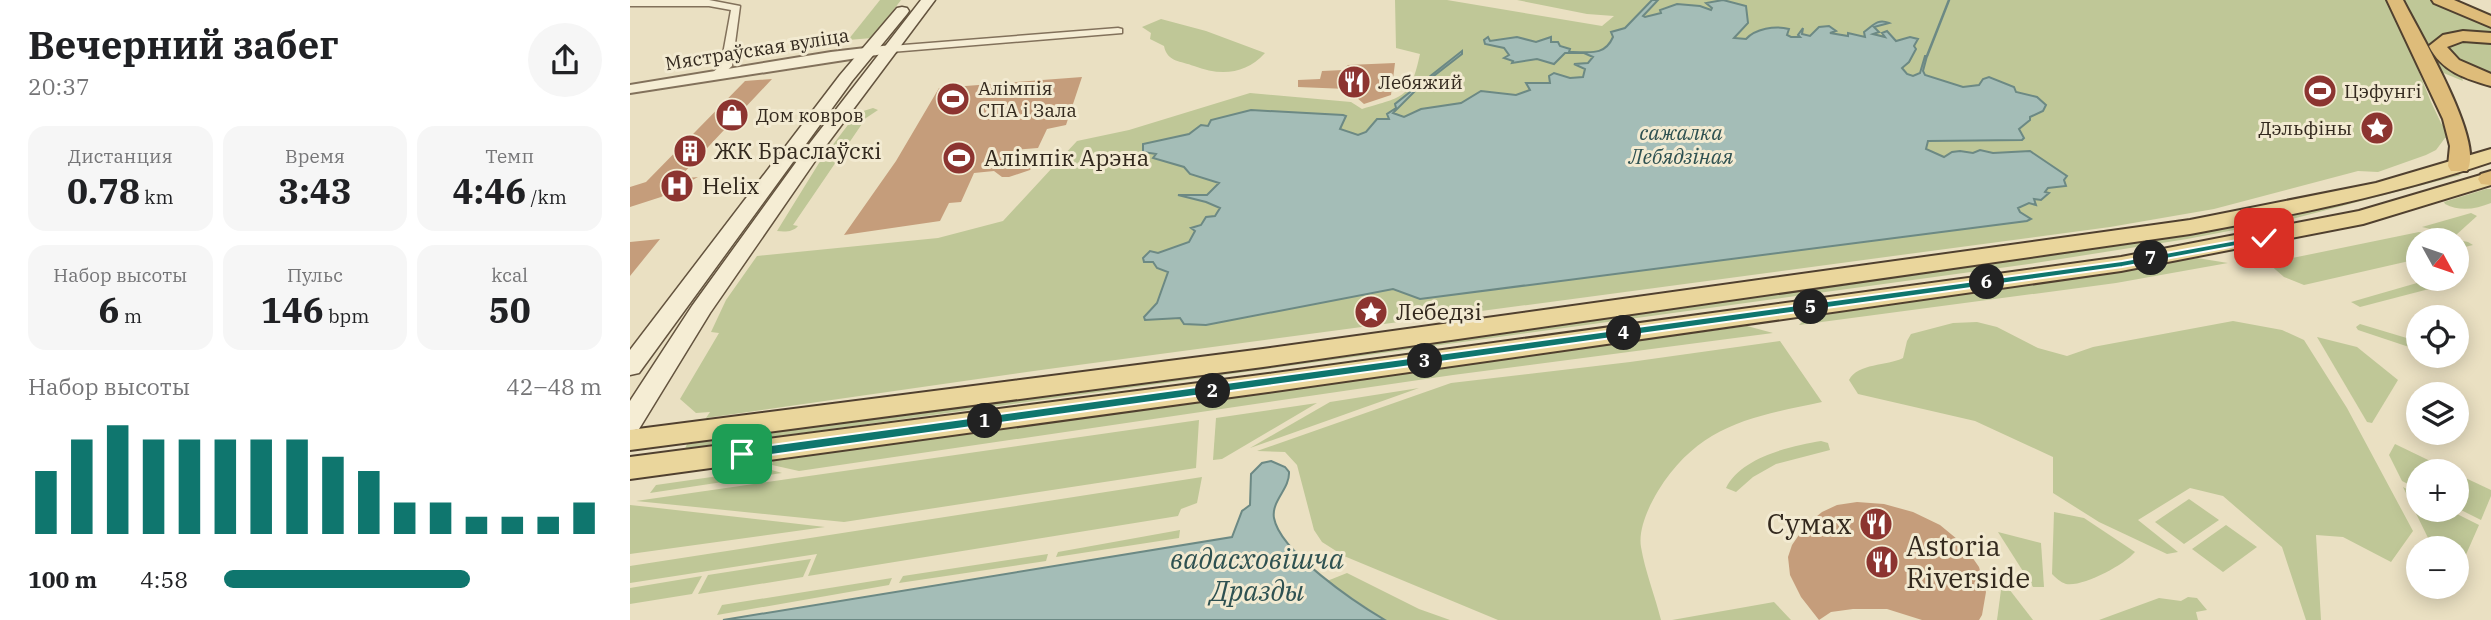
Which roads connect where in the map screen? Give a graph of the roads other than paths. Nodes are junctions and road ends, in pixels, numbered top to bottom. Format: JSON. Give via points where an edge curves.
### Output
{"nodes":[{"id":1,"x":910,"y":0,"type":"edge"},
{"id":2,"x":928,"y":0,"type":"edge"},
{"id":3,"x":2395,"y":0,"type":"edge"},
{"id":4,"x":2440,"y":0,"type":"edge"},
{"id":5,"x":2459,"y":0,"type":"edge"},
{"id":6,"x":630,"y":3,"type":"edge"},
{"id":7,"x":2491,"y":14,"type":"edge"},
{"id":8,"x":2491,"y":22,"type":"edge"},
{"id":9,"x":1118,"y":31,"type":"dead end"},
{"id":10,"x":2491,"y":38,"type":"edge"},
{"id":11,"x":891,"y":49,"type":"junction"},
{"id":12,"x":869,"y":51,"type":"junction"},
{"id":13,"x":717,"y":74,"type":"junction"},
{"id":14,"x":2491,"y":80,"type":"edge"},
{"id":15,"x":630,"y":89,"type":"edge"},
{"id":16,"x":2491,"y":155,"type":"edge"},
{"id":17,"x":2459,"y":166,"type":"junction"},
{"id":18,"x":2490,"y":178,"type":"edge"},
{"id":19,"x":630,"y":367,"type":"edge"},
{"id":20,"x":630,"y":422,"type":"edge"},
{"id":21,"x":630,"y":440,"type":"edge"},
{"id":22,"x":630,"y":468,"type":"edge"}],
"edges":[{"from":1,"to":12,"type":"main road"},
{"from":2,"to":11,"type":"main road"},
{"from":3,"to":17,"type":"highway","via":[[2453,120],[2460,146]]},
{"from":4,"to":8,"type":"highway"},
{"from":5,"to":7,"type":"highway"},
{"from":6,"to":13,"type":"street","via":[[709,3],[736,8],[726,66]]},
{"from":9,"to":11,"type":"street"},
{"from":10,"to":14,"type":"highway","via":[[2456,36],[2438,46],[2457,66]]},
{"from":11,"to":12,"type":"street","name":"Мястраўская вуліца"},
{"from":11,"to":20,"type":"main road","via":[[700,311]]},
{"from":12,"to":13,"type":"street","name":"Мястраўская вуліца"},
{"from":12,"to":19,"type":"main road"},
{"from":13,"to":15,"type":"street","name":"Мястраўская вуліца"},
{"from":16,"to":17,"type":"main road"},
{"from":17,"to":21,"type":"main road","via":[[2293,208],[2098,241],[1263,358]]},
{"from":18,"to":22,"type":"main road","via":[[2363,217],[2122,264]]}]}
